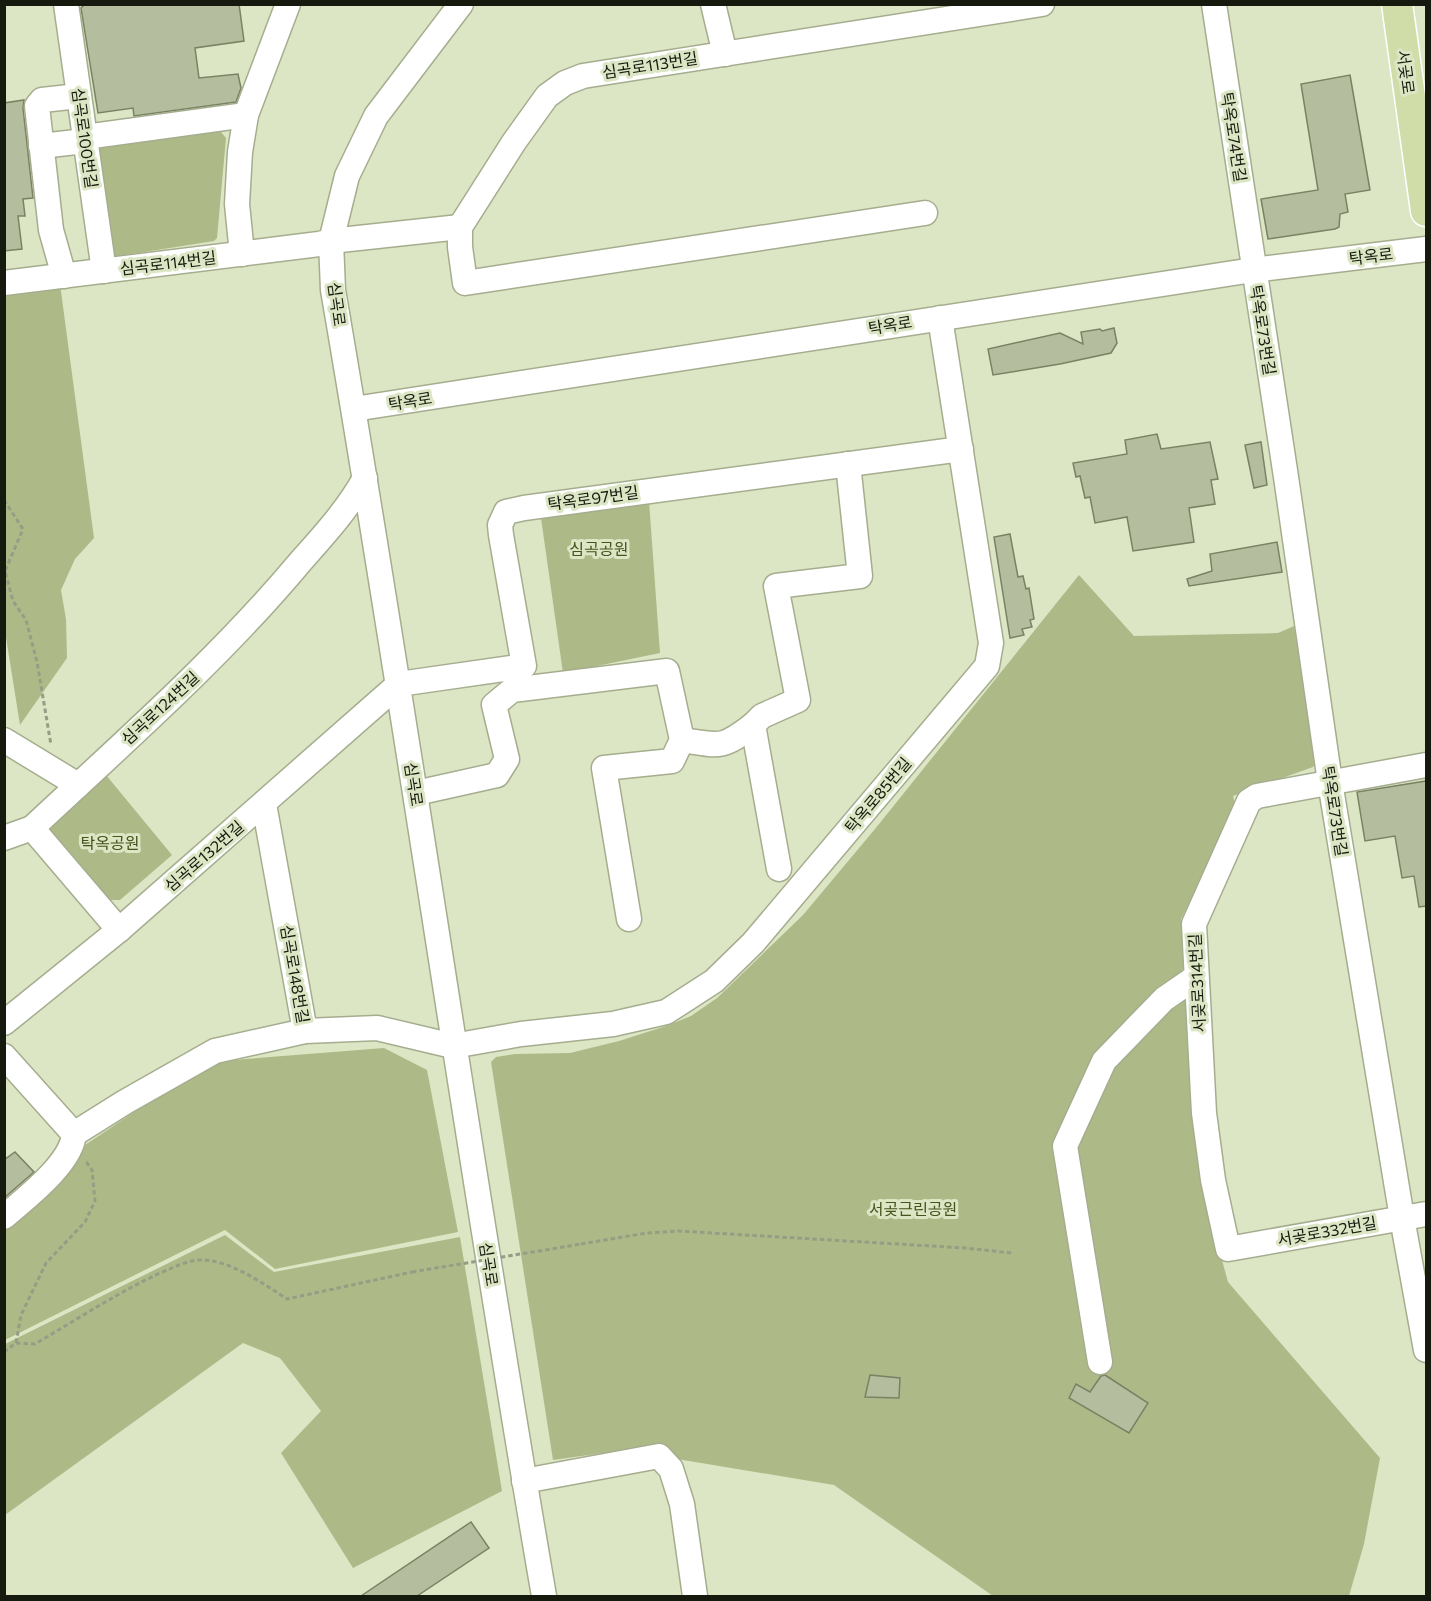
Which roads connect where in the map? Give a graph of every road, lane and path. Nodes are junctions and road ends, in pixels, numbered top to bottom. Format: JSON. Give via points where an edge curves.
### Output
{"nodes":[{"id":1,"x":66,"y":4,"type":"edge"},
{"id":2,"x":288,"y":4,"type":"edge"},
{"id":3,"x":461,"y":4,"type":"edge"},
{"id":4,"x":713,"y":4,"type":"edge"},
{"id":5,"x":1042,"y":4,"type":"edge"},
{"id":6,"x":1214,"y":4,"type":"edge"},
{"id":7,"x":1397,"y":4,"type":"edge"},
{"id":8,"x":725,"y":54,"type":"junction"},
{"id":9,"x":79,"y":96,"type":"junction"},
{"id":10,"x":246,"y":115,"type":"junction"},
{"id":11,"x":85,"y":139,"type":"junction"},
{"id":12,"x":41,"y":146,"type":"junction"},
{"id":13,"x":1426,"y":211,"type":"edge"},
{"id":14,"x":925,"y":213,"type":"dead end"},
{"id":15,"x":460,"y":227,"type":"junction"},
{"id":16,"x":331,"y":241,"type":"junction"},
{"id":17,"x":1426,"y":249,"type":"edge"},
{"id":18,"x":242,"y":254,"type":"junction"},
{"id":19,"x":1253,"y":270,"type":"junction"},
{"id":20,"x":104,"y":271,"type":"junction"},
{"id":21,"x":52,"y":277,"type":"junction"},
{"id":22,"x":4,"y":283,"type":"edge"},
{"id":23,"x":940,"y":318,"type":"junction"},
{"id":24,"x":354,"y":409,"type":"junction"},
{"id":25,"x":961,"y":449,"type":"junction"},
{"id":26,"x":848,"y":464,"type":"junction"},
{"id":27,"x":365,"y":478,"type":"junction"},
{"id":28,"x":4,"y":486,"type":"edge"},
{"id":29,"x":4,"y":492,"type":"edge"},
{"id":30,"x":4,"y":500,"type":"edge"},
{"id":31,"x":399,"y":684,"type":"junction"},
{"id":32,"x":753,"y":725,"type":"junction"},
{"id":33,"x":4,"y":740,"type":"edge"},
{"id":34,"x":682,"y":740,"type":"junction"},
{"id":35,"x":1426,"y":765,"type":"edge"},
{"id":36,"x":55,"y":771,"type":"junction"},
{"id":37,"x":1330,"y":782,"type":"junction"},
{"id":38,"x":78,"y":785,"type":"junction"},
{"id":39,"x":416,"y":793,"type":"junction"},
{"id":40,"x":264,"y":804,"type":"junction"},
{"id":41,"x":32,"y":828,"type":"junction"},
{"id":42,"x":4,"y":838,"type":"edge"},
{"id":43,"x":779,"y":869,"type":"dead end"},
{"id":44,"x":629,"y":919,"type":"dead end"},
{"id":45,"x":119,"y":930,"type":"junction"},
{"id":46,"x":1196,"y":977,"type":"junction"},
{"id":47,"x":4,"y":1023,"type":"edge"},
{"id":48,"x":305,"y":1031,"type":"junction"},
{"id":49,"x":453,"y":1046,"type":"junction"},
{"id":50,"x":4,"y":1056,"type":"edge"},
{"id":51,"x":74,"y":1134,"type":"junction"},
{"id":52,"x":92,"y":1170,"type":"dead end"},
{"id":53,"x":1426,"y":1214,"type":"edge"},
{"id":54,"x":4,"y":1217,"type":"edge"},
{"id":55,"x":1402,"y":1218,"type":"junction"},
{"id":56,"x":1228,"y":1249,"type":"joint"},
{"id":57,"x":1012,"y":1254,"type":"dead end"},
{"id":58,"x":16,"y":1342,"type":"junction"},
{"id":59,"x":1426,"y":1350,"type":"edge"},
{"id":60,"x":4,"y":1352,"type":"edge"},
{"id":61,"x":1100,"y":1362,"type":"dead end"},
{"id":62,"x":524,"y":1481,"type":"junction"},
{"id":63,"x":544,"y":1596,"type":"edge"},
{"id":64,"x":694,"y":1596,"type":"edge"}],
"edges":[{"from":1,"to":9,"type":"street","name":"심곡로100번길"},
{"from":2,"to":10,"type":"street"},
{"from":3,"to":16,"type":"street","name":"심곡로","via":[[376,116],[347,176]]},
{"from":4,"to":8,"type":"street"},
{"from":5,"to":8,"type":"street","name":"심곡로113번길"},
{"from":6,"to":19,"type":"street","name":"탁옥로74번길"},
{"from":7,"to":13,"type":"main road","name":"서곶로"},
{"from":8,"to":15,"type":"street","name":"심곡로113번길","via":[[583,76],[565,83],[548,96],[514,142]]},
{"from":9,"to":11,"type":"street","name":"심곡로100번길"},
{"from":9,"to":12,"type":"street","via":[[42,100],[37,106]]},
{"from":10,"to":11,"type":"street"},
{"from":10,"to":18,"type":"street","via":[[237,204]]},
{"from":11,"to":12,"type":"street"},
{"from":11,"to":20,"type":"street","name":"심곡로100번길"},
{"from":12,"to":21,"type":"street"},
{"from":14,"to":15,"type":"street","via":[[465,283]]},
{"from":15,"to":16,"type":"street"},
{"from":16,"to":18,"type":"street","name":"심곡로114번길"},
{"from":16,"to":24,"type":"street","name":"심곡로","via":[[333,290]]},
{"from":17,"to":19,"type":"street","name":"탁옥로"},
{"from":18,"to":20,"type":"street","name":"심곡로114번길"},
{"from":19,"to":23,"type":"street","name":"탁옥로"},
{"from":19,"to":37,"type":"street","name":"탁옥로73번길"},
{"from":20,"to":21,"type":"street","name":"심곡로114번길"},
{"from":21,"to":22,"type":"street","name":"심곡로114번길"},
{"from":23,"to":24,"type":"street","name":"탁옥로"},
{"from":23,"to":25,"type":"street","name":"탁옥로85번길"},
{"from":24,"to":27,"type":"street","name":"심곡로"},
{"from":25,"to":26,"type":"street","name":"탁옥로97번길"},
{"from":25,"to":49,"type":"street","name":"탁옥로85번길","via":[[991,644],[987,666],[753,943],[714,981],[666,1012],[614,1024]]},
{"from":26,"to":31,"type":"street","name":"탁옥로97번길","via":[[506,512],[500,525],[501,535],[524,666]]},
{"from":26,"to":32,"type":"street","via":[[860,576],[776,586],[798,700],[762,716]]},
{"from":27,"to":31,"type":"street","name":"심곡로"},
{"from":27,"to":38,"type":"street","name":"심곡로124번길","via":[[353,500],[277,591],[197,674]]},
{"from":28,"to":29,"type":"path"},
{"from":30,"to":36,"type":"path","via":[[23,529],[5,571],[13,601],[26,620]]},
{"from":31,"to":39,"type":"street","name":"심곡로"},
{"from":31,"to":40,"type":"street","name":"심곡로132번길"},
{"from":32,"to":34,"type":"street","via":[[718,746]]},
{"from":32,"to":43,"type":"street"},
{"from":33,"to":36,"type":"street"},
{"from":34,"to":39,"type":"street","via":[[667,671],[512,690],[494,705],[507,759],[496,775]]},
{"from":34,"to":44,"type":"street","via":[[672,761],[604,768]]},
{"from":35,"to":37,"type":"street","name":"서곶로314번길"},
{"from":36,"to":38,"type":"street"},
{"from":37,"to":46,"type":"street","name":"서곶로314번길","via":[[1257,796],[1249,801],[1194,924]]},
{"from":37,"to":55,"type":"street","name":"탁옥로73번길"},
{"from":38,"to":41,"type":"street","name":"심곡로124번길"},
{"from":39,"to":49,"type":"street","name":"심곡로"},
{"from":40,"to":45,"type":"street","name":"심곡로132번길"},
{"from":40,"to":48,"type":"street","name":"심곡로148번길"},
{"from":41,"to":42,"type":"street"},
{"from":41,"to":45,"type":"street"},
{"from":45,"to":47,"type":"street","name":"심곡로132번길"},
{"from":46,"to":56,"type":"street","name":"서곶로314번길","via":[[1204,1113]]},
{"from":46,"to":61,"type":"street","via":[[1164,999],[1104,1061],[1065,1146]]},
{"from":48,"to":49,"type":"street","name":"심곡로148번길","via":[[377,1028]]},
{"from":48,"to":51,"type":"street","via":[[215,1051]]},
{"from":49,"to":62,"type":"street","name":"심곡로"},
{"from":50,"to":51,"type":"street"},
{"from":51,"to":54,"type":"street","via":[[74,1142],[49,1178]]},
{"from":52,"to":58,"type":"path","via":[[95,1201],[85,1222],[46,1263],[21,1315]]},
{"from":53,"to":55,"type":"street","name":"서곶로332번길"},
{"from":55,"to":56,"type":"street","name":"서곶로332번길"},
{"from":55,"to":59,"type":"street","name":"탁옥로73번길"},
{"from":57,"to":58,"type":"path","bridge":true,"via":[[679,1231],[646,1233],[412,1272],[287,1299],[220,1263],[200,1260],[182,1263],[133,1286],[35,1344]]},
{"from":58,"to":60,"type":"path"},
{"from":62,"to":63,"type":"street","name":"심곡로"},
{"from":62,"to":64,"type":"street","via":[[659,1456],[671,1469],[682,1504]]}]}
